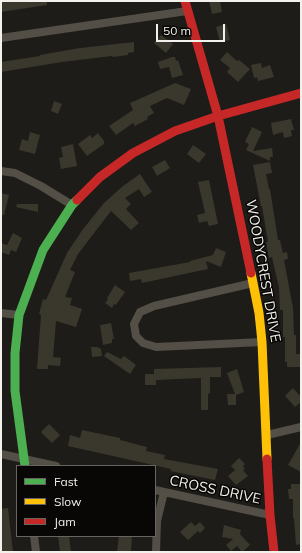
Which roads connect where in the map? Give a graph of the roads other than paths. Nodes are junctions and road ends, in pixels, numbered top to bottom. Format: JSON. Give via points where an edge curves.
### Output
{"nodes":[{"id":1,"x":185,"y":1,"type":"edge"},
{"id":2,"x":186,"y":11,"type":"junction"},
{"id":3,"x":1,"y":38,"type":"edge"},
{"id":4,"x":301,"y":93,"type":"edge"},
{"id":5,"x":218,"y":116,"type":"junction"},
{"id":6,"x":1,"y":171,"type":"edge"},
{"id":7,"x":72,"y":205,"type":"junction"},
{"id":8,"x":253,"y":283,"type":"junction"},
{"id":9,"x":1,"y":313,"type":"edge"},
{"id":10,"x":19,"y":315,"type":"junction"},
{"id":11,"x":262,"y":342,"type":"junction"},
{"id":12,"x":301,"y":427,"type":"edge"},
{"id":13,"x":267,"y":435,"type":"junction"},
{"id":14,"x":1,"y":454,"type":"edge"},
{"id":15,"x":25,"y":462,"type":"edge"},
{"id":16,"x":48,"y":465,"type":"edge"},
{"id":17,"x":156,"y":490,"type":"edge"},
{"id":18,"x":164,"y":492,"type":"junction"},
{"id":19,"x":270,"y":515,"type":"junction"},
{"id":20,"x":34,"y":537,"type":"edge"},
{"id":21,"x":36,"y":552,"type":"edge"},
{"id":22,"x":156,"y":552,"type":"edge"},
{"id":23,"x":274,"y":552,"type":"edge"}],
"edges":[{"from":1,"to":2,"type":"street","name":"WOODYCREST DRIVE"},
{"from":2,"to":3,"type":"street"},
{"from":2,"to":5,"type":"street","name":"WOODYCREST DRIVE"},
{"from":4,"to":5,"type":"street"},
{"from":5,"to":7,"type":"street","via":[[175,132],[133,153],[100,176]]},
{"from":5,"to":8,"type":"street","name":"WOODYCREST DRIVE"},
{"from":6,"to":7,"type":"street","via":[[15,173]]},
{"from":7,"to":10,"type":"street","via":[[43,250]]},
{"from":8,"to":11,"type":"street","name":"WOODYCREST DRIVE"},
{"from":8,"to":11,"type":"street","via":[[154,306],[140,312],[134,324],[136,336],[143,343],[156,348]]},
{"from":9,"to":10,"type":"street"},
{"from":10,"to":15,"type":"street","via":[[15,352],[15,392]]},
{"from":11,"to":13,"type":"street","name":"WOODYCREST DRIVE"},
{"from":12,"to":13,"type":"street"},
{"from":13,"to":19,"type":"street","name":"WOODYCREST DRIVE"},
{"from":14,"to":15,"type":"street"},
{"from":15,"to":16,"type":"street"},
{"from":17,"to":18,"type":"street","name":"CROSS DRIVE"},
{"from":18,"to":19,"type":"street","name":"CROSS DRIVE"},
{"from":18,"to":22,"type":"street","via":[[157,521]]},
{"from":19,"to":23,"type":"street","name":"WOODYCREST DRIVE"},
{"from":20,"to":21,"type":"street"}]}
